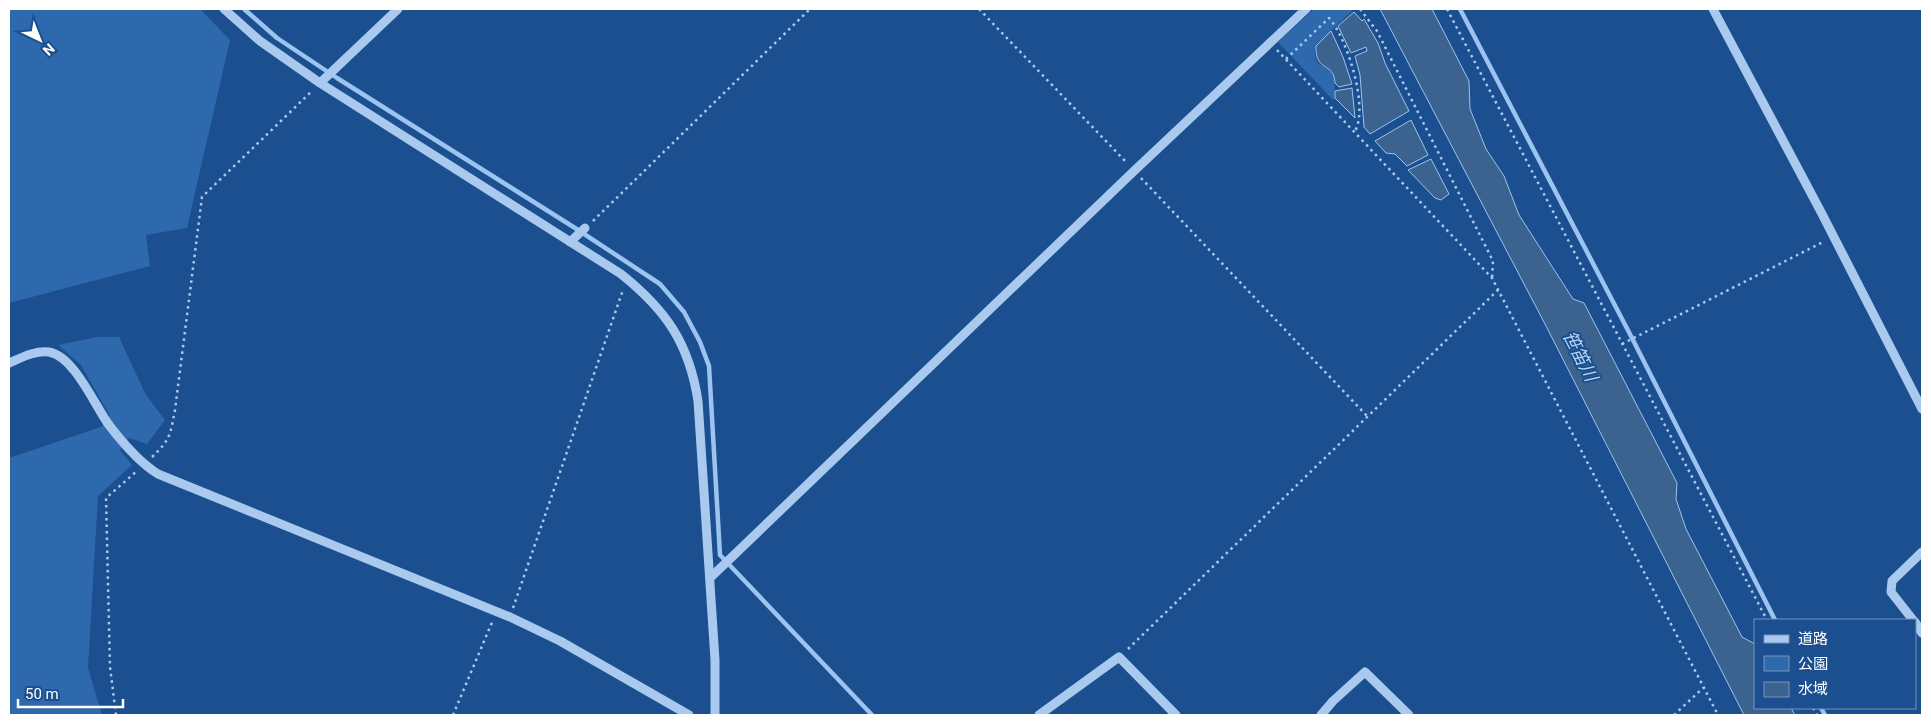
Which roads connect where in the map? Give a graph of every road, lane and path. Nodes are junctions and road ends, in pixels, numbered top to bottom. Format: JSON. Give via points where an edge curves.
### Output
{"nodes":[{"id":1,"x":224,"y":9,"type":"edge"},
{"id":2,"x":398,"y":9,"type":"edge"},
{"id":3,"x":810,"y":9,"type":"edge"},
{"id":4,"x":979,"y":9,"type":"edge"},
{"id":5,"x":1306,"y":9,"type":"edge"},
{"id":6,"x":1360,"y":9,"type":"edge"},
{"id":7,"x":1447,"y":9,"type":"edge"},
{"id":8,"x":1713,"y":9,"type":"edge"},
{"id":9,"x":1270,"y":43,"type":"junction"},
{"id":10,"x":1286,"y":59,"type":"junction"},
{"id":11,"x":323,"y":80,"type":"junction"},
{"id":12,"x":1354,"y":131,"type":"junction"},
{"id":13,"x":1134,"y":171,"type":"junction"},
{"id":14,"x":585,"y":228,"type":"joint"},
{"id":15,"x":1834,"y":237,"type":"junction"},
{"id":16,"x":570,"y":242,"type":"junction"},
{"id":17,"x":1492,"y":278,"type":"junction"},
{"id":18,"x":627,"y":279,"type":"junction"},
{"id":19,"x":1498,"y":290,"type":"junction"},
{"id":20,"x":1622,"y":344,"type":"junction"},
{"id":21,"x":9,"y":364,"type":"edge"},
{"id":22,"x":1922,"y":409,"type":"edge"},
{"id":23,"x":1367,"y":416,"type":"junction"},
{"id":24,"x":144,"y":464,"type":"junction"},
{"id":25,"x":1922,"y":552,"type":"edge"},
{"id":26,"x":710,"y":578,"type":"junction"},
{"id":27,"x":497,"y":612,"type":"junction"},
{"id":28,"x":510,"y":617,"type":"junction"},
{"id":29,"x":1766,"y":619,"type":"edge"},
{"id":30,"x":1914,"y":619,"type":"edge"},
{"id":31,"x":1120,"y":657,"type":"junction"},
{"id":32,"x":1703,"y":688,"type":"junction"},
{"id":33,"x":116,"y":715,"type":"edge"},
{"id":34,"x":454,"y":715,"type":"edge"},
{"id":35,"x":689,"y":715,"type":"edge"},
{"id":36,"x":715,"y":715,"type":"edge"},
{"id":37,"x":1039,"y":715,"type":"edge"},
{"id":38,"x":1176,"y":715,"type":"edge"},
{"id":39,"x":1320,"y":715,"type":"edge"},
{"id":40,"x":1409,"y":715,"type":"edge"},
{"id":41,"x":1674,"y":715,"type":"edge"},
{"id":42,"x":1718,"y":715,"type":"edge"}],
"edges":[{"from":1,"to":11,"type":"street","via":[[260,41]]},
{"from":2,"to":11,"type":"street"},
{"from":3,"to":14,"type":"path"},
{"from":4,"to":13,"type":"path"},
{"from":5,"to":9,"type":"street"},
{"from":6,"to":17,"type":"path","via":[[1377,31],[1493,261]]},
{"from":7,"to":20,"type":"path"},
{"from":8,"to":15,"type":"street"},
{"from":9,"to":10,"type":"path"},
{"from":9,"to":13,"type":"street"},
{"from":10,"to":12,"type":"path"},
{"from":10,"to":12,"type":"path","via":[[1329,18],[1345,48],[1356,84],[1360,108],[1359,124]]},
{"from":11,"to":16,"type":"street"},
{"from":11,"to":24,"type":"path","via":[[202,197],[170,436]]},
{"from":12,"to":17,"type":"path"},
{"from":13,"to":23,"type":"path"},
{"from":13,"to":26,"type":"street"},
{"from":14,"to":16,"type":"street"},
{"from":15,"to":20,"type":"path"},
{"from":15,"to":22,"type":"street"},
{"from":16,"to":18,"type":"street"},
{"from":17,"to":19,"type":"path"},
{"from":18,"to":26,"type":"street","via":[[667,319],[682,344],[692,371],[698,401]]},
{"from":18,"to":28,"type":"path"},
{"from":19,"to":23,"type":"path"},
{"from":19,"to":32,"type":"path"},
{"from":20,"to":29,"type":"path"},
{"from":21,"to":24,"type":"street","via":[[31,353],[57,355],[74,371],[109,425]]},
{"from":23,"to":31,"type":"path"},
{"from":24,"to":27,"type":"street","via":[[158,474]]},
{"from":24,"to":33,"type":"path","via":[[106,498],[110,667]]},
{"from":25,"to":30,"type":"street","via":[[1892,581],[1890,592]]},
{"from":26,"to":36,"type":"street"},
{"from":27,"to":28,"type":"street"},
{"from":27,"to":34,"type":"path"},
{"from":28,"to":35,"type":"street","via":[[581,653]]},
{"from":31,"to":37,"type":"street"},
{"from":31,"to":38,"type":"street"},
{"from":32,"to":41,"type":"path"},
{"from":32,"to":42,"type":"path"},
{"from":39,"to":40,"type":"street","via":[[1365,672]]}]}
